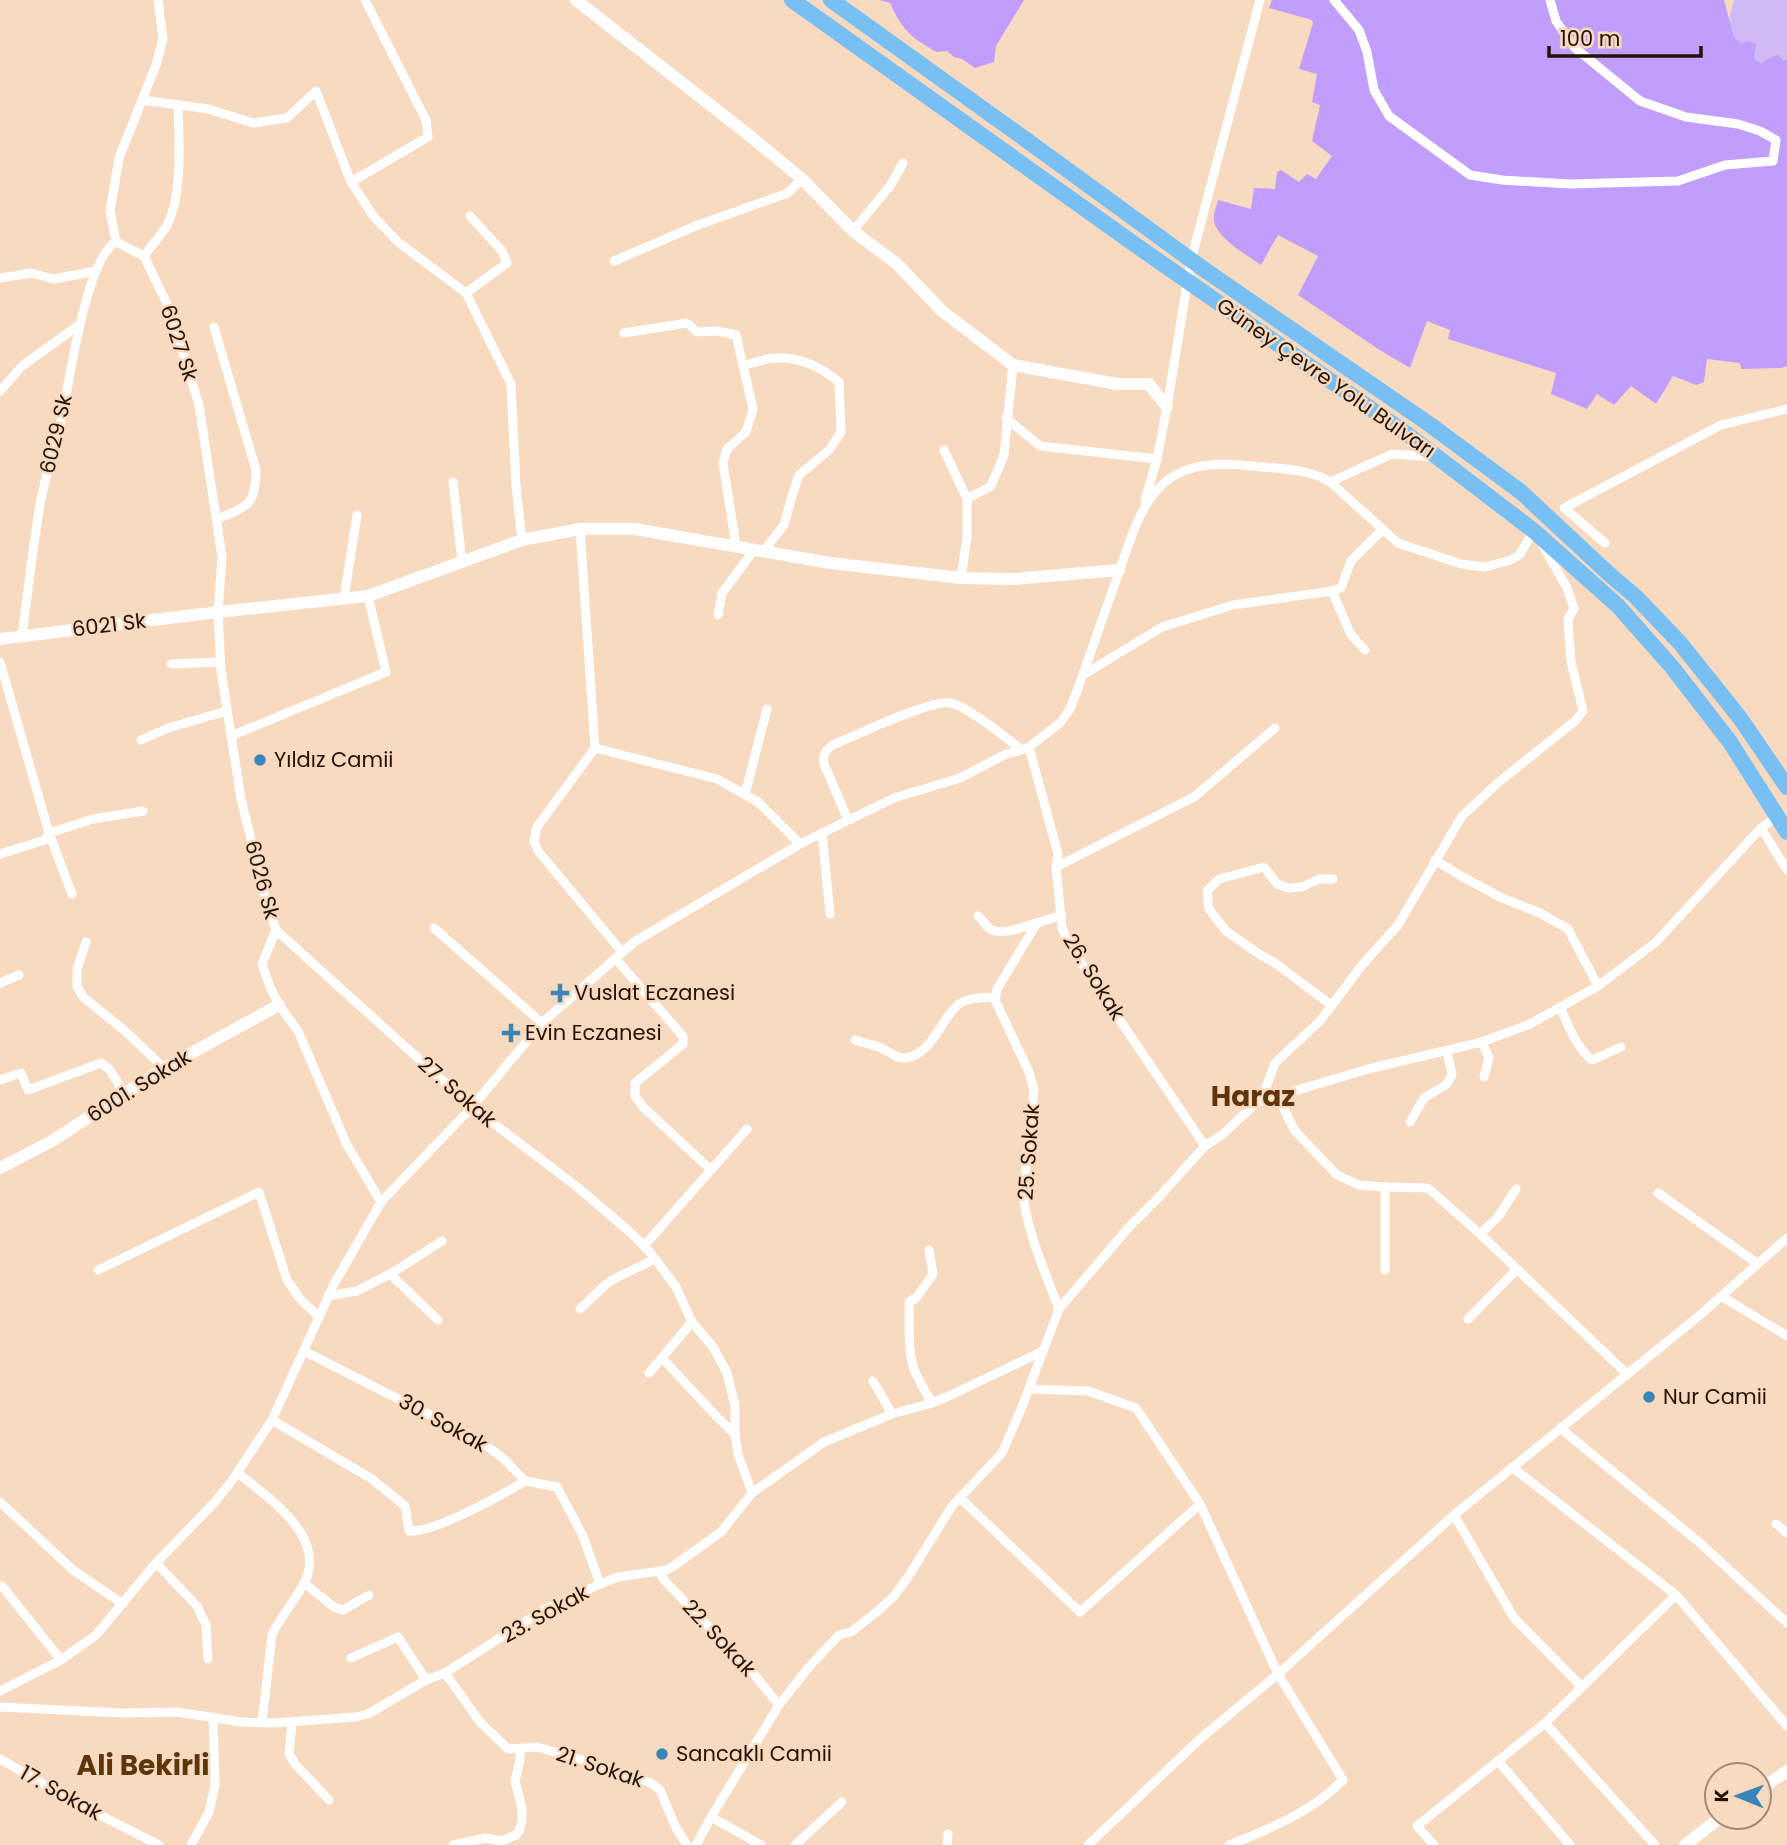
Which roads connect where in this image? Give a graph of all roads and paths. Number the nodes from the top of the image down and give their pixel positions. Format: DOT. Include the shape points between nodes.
graph roads {
  1 [pos="158,0"];
  2 [pos="365,0"];
  3 [pos="576,0"];
  4 [pos="792,0"];
  5 [pos="831,0"];
  6 [pos="1260,0"];
  7 [pos="1334,0"];
  8 [pos="1550,0"];
  9 [pos="143,100"];
  10 [pos="178,105"];
  11 [pos="903,163"];
  12 [pos="802,179"];
  13 [pos="351,183"];
  14 [pos="470,216"];
  15 [pos="853,231"];
  16 [pos="116,242"];
  17 [pos="144,256"];
  18 [pos="1191,260"];
  19 [pos="614,261"];
  20 [pos="96,271"];
  21 [pos="0,278"];
  22 [pos="1188,281"];
  23 [pos="466,293"];
  24 [pos="79,325"];
  25 [pos="214,327"];
  26 [pos="624,332"];
  27 [pos="744,365"];
  28 [pos="1013,365"];
  29 [pos="0,391"];
  30 [pos="1167,407"];
  31 [pos="1787,409"];
  32 [pos="1006,418"];
  33 [pos="944,450"];
  34 [pos="1438,457"];
  35 [pos="1157,459"];
  36 [pos="453,482"];
  37 [pos="1330,482"];
  38 [pos="967,499"];
  39 [pos="1143,508"];
  40 [pos="357,515"];
  41 [pos="217,519"];
  42 [pos="580,529"];
  43 [pos="1382,530"];
  44 [pos="1534,531"];
  45 [pos="522,540"];
  46 [pos="1605,543"];
  47 [pos="736,546"];
  48 [pos="758,551"];
  49 [pos="462,562"];
  50 [pos="1119,570"];
  51 [pos="961,578"];
  52 [pos="1332,591"];
  53 [pos="368,596"];
  54 [pos="344,598"];
  55 [pos="218,612"];
  56 [pos="718,615"];
  57 [pos="22,636"];
  58 [pos="0,639"];
  59 [pos="1365,650"];
  60 [pos="0,662"];
  61 [pos="220,663"];
  62 [pos="172,664"];
  63 [pos="1083,675"];
  64 [pos="767,709"];
  65 [pos="227,710"];
  66 [pos="1275,728"];
  67 [pos="231,736"];
  68 [pos="142,740"];
  69 [pos="595,748"];
  70 [pos="1025,749"];
  71 [pos="1787,787"];
  72 [pos="745,794"];
  73 [pos="143,811"];
  74 [pos="1778,816"];
  75 [pos="848,820"];
  76 [pos="1760,828"];
  77 [pos="1787,832"];
  78 [pos="822,833"];
  79 [pos="47,836"];
  80 [pos="800,844"];
  81 [pos="0,854"];
  82 [pos="1435,860"];
  83 [pos="1056,867"];
  84 [pos="1787,870"];
  85 [pos="1333,879"];
  86 [pos="72,894"];
  87 [pos="830,914"];
  88 [pos="1062,915"];
  89 [pos="978,916"];
  90 [pos="1037,923"];
  91 [pos="435,928"];
  92 [pos="276,930"];
  93 [pos="86,942"];
  94 [pos="619,955"];
  95 [pos="19,975"];
  96 [pos="0,983"];
  97 [pos="1598,986"];
  98 [pos="996,997"];
  99 [pos="279,1005"];
  100 [pos="1331,1005"];
  101 [pos="1560,1007"];
  102 [pos="542,1023"];
  103 [pos="855,1040"];
  104 [pos="1482,1042"];
  105 [pos="1621,1047"];
  106 [pos="1447,1051"];
  107 [pos="164,1068"];
  108 [pos="1484,1077"];
  109 [pos="0,1080"];
  110 [pos="124,1093"];
  111 [pos="1277,1095"];
  112 [pos="1261,1101"];
  113 [pos="472,1107"];
  114 [pos="1410,1122"];
  115 [pos="747,1129"];
  116 [pos="1205,1146"];
  117 [pos="0,1168"];
  118 [pos="711,1170"];
  119 [pos="1385,1187"];
  120 [pos="1516,1189"];
  121 [pos="1658,1193"];
  122 [pos="381,1202"];
  123 [pos="1480,1234"];
  124 [pos="1787,1238"];
  125 [pos="442,1241"];
  126 [pos="645,1246"];
  127 [pos="929,1250"];
  128 [pos="655,1259"];
  129 [pos="1758,1264"];
  130 [pos="1517,1269"];
  131 [pos="98,1270"];
  132 [pos="1385,1270"];
  133 [pos="390,1274"];
  134 [pos="328,1296"];
  135 [pos="1721,1296"];
  136 [pos="580,1309"];
  137 [pos="1059,1310"];
  138 [pos="319,1317"];
  139 [pos="1468,1319"];
  140 [pos="438,1320"];
  141 [pos="692,1322"];
  142 [pos="1787,1336"];
  143 [pos="304,1351"];
  144 [pos="1042,1351"];
  145 [pos="662,1358"];
  146 [pos="649,1373"];
  147 [pos="1627,1374"];
  148 [pos="873,1381"];
  149 [pos="1028,1389"];
  150 [pos="932,1403"];
  151 [pos="892,1414"];
  152 [pos="272,1420"];
  153 [pos="1560,1428"];
  154 [pos="735,1434"];
  155 [pos="1512,1467"];
  156 [pos="238,1473"];
  157 [pos="526,1481"];
  158 [pos="752,1493"];
  159 [pos="960,1498"];
  160 [pos="0,1502"];
  161 [pos="1200,1504"];
  162 [pos="1454,1515"];
  163 [pos="1776,1524"];
  164 [pos="1787,1533"];
  165 [pos="156,1563"];
  166 [pos="659,1571"];
  167 [pos="304,1583"];
  168 [pos="600,1584"];
  169 [pos="2,1586"];
  170 [pos="369,1595"];
  171 [pos="1676,1595"];
  172 [pos="122,1604"];
  173 [pos="1787,1623"];
  174 [pos="351,1658"];
  175 [pos="208,1659"];
  176 [pos="61,1660"];
  177 [pos="445,1673"];
  178 [pos="1278,1674"];
  179 [pos="426,1680"];
  180 [pos="1582,1687"];
  181 [pos="0,1691"];
  182 [pos="779,1705"];
  183 [pos="0,1707"];
  184 [pos="213,1717"];
  185 [pos="262,1722"];
  186 [pos="292,1722"];
  187 [pos="1545,1723"];
  188 [pos="1787,1726"];
  189 [pos="520,1749"];
  190 [pos="0,1759"];
  191 [pos="1498,1761"];
  192 [pos="328,1800"];
  193 [pos="842,1802"];
  194 [pos="711,1817"];
  195 [pos="1703,1831"];
  196 [pos="948,1834"];
  197 [pos="516,1835"];
  198 [pos="1252,1841"];
  199 [pos="159,1845"];
  200 [pos="191,1845"];
  201 [pos="453,1845"];
  202 [pos="522,1845"];
  203 [pos="687,1845"];
  204 [pos="696,1845"];
  205 [pos="761,1845"];
  206 [pos="795,1845"];
  207 [pos="947,1845"];
  208 [pos="1088,1845"];
  209 [pos="1229,1845"];
  210 [pos="1434,1845"];
  211 [pos="1570,1845"];
  212 [pos="1655,1845"];
  213 [pos="1685,1845"];
  1 -- 9 [label="street" via="163,39"];
  2 -- 13 [label="street" via="426,120 428,137"];
  3 -- 12 [label="street"];
  4 -- 22 [label="highway, Güney Çevre Yolu Bulvarı"];
  5 -- 18 [label="highway, Güney Çevre Yolu Bulvarı"];
  6 -- 18 [label="street"];
  7 -- 8 [label="street" via="1359,30 1374,90 1390,116 1471,175 1569,184 1678,181 1725,165 1773,160 1776,140 1760,131 1686,117 1640,101 1574,47 1556,21"];
  9 -- 10 [label="street"];
  9 -- 16 [label="street" via="119,158 110,211"];
  10 -- 13 [label="street" via="253,123 287,118 316,91"];
  10 -- 17 [label="street" via="175,198 167,224"];
  11 -- 15 [label="street"];
  12 -- 15 [label="street"];
  12 -- 19 [label="street" via="788,193"];
  13 -- 23 [label="street" via="398,242"];
  14 -- 23 [label="street" via="507,263"];
  15 -- 28 [label="street" via="898,264 942,311"];
  16 -- 17 [label="street"];
  16 -- 20 [label="street, 6029 Sk"];
  17 -- 41 [label="street, 6027 Sk" via="169,309 199,405"];
  18 -- 22 [label="street"];
  18 -- 71 [label="highway, Güney Çevre Yolu Bulvarı" via="1521,492 1680,643"];
  20 -- 21 [label="street" via="54,279 30,273"];
  20 -- 24 [label="street, 6029 Sk"];
  22 -- 30 [label="street"];
  22 -- 34 [label="highway, Güney Çevre Yolu Bulvarı"];
  23 -- 45 [label="street" via="511,384"];
  24 -- 29 [label="street" via="22,366"];
  24 -- 57 [label="street, 6029 Sk" via="41,499"];
  25 -- 41 [label="street" via="256,470 256,491 244,508"];
  26 -- 27 [label="street" via="687,323 697,332 736,335"];
  27 -- 47 [label="street" via="753,409 746,432 727,449 723,463"];
  27 -- 48 [label="street" via="776,358 804,360 839,382 841,432 829,450 799,475 785,525"];
  28 -- 30 [label="street" via="1116,384 1149,384"];
  28 -- 32 [label="street"];
  30 -- 35 [label="street"];
  31 -- 46 [label="street" via="1721,425 1564,508"];
  32 -- 35 [label="street" via="1040,446"];
  32 -- 38 [label="street" via="1004,455 991,486"];
  33 -- 38 [label="street"];
  34 -- 37 [label="street" via="1392,454"];
  34 -- 44 [label="highway, Güney Çevre Yolu Bulvarı"];
  35 -- 39 [label="street"];
  36 -- 49 [label="street"];
  37 -- 39 [label="street" via="1307,472 1229,463 1201,465 1162,484"];
  37 -- 43 [label="street"];
  38 -- 51 [label="street"];
  39 -- 50 [label="street"];
  40 -- 54 [label="street"];
  41 -- 55 [label="street, 6027 Sk" via="222,557"];
  42 -- 45 [label="street, 6021 Sk"];
  42 -- 47 [label="street, 6021 Sk" via="635,529"];
  42 -- 69 [label="street"];
  43 -- 44 [label="street" via="1405,546 1475,567 1511,561"];
  43 -- 52 [label="street" via="1351,561 1340,588"];
  44 -- 74 [label="highway, Güney Çevre Yolu Bulvarı" via="1618,606 1672,667"];
  44 -- 82 [label="street" via="1558,569 1574,608 1568,619 1571,662 1583,711 1462,816"];
  45 -- 49 [label="street, 6021 Sk"];
  47 -- 48 [label="street, 6021 Sk"];
  48 -- 51 [label="street, 6021 Sk"];
  48 -- 56 [label="street" via="722,593"];
  49 -- 53 [label="street, 6021 Sk"];
  50 -- 51 [label="street, 6021 Sk" via="1013,579"];
  50 -- 63 [label="street"];
  52 -- 59 [label="street" via="1351,635"];
  52 -- 63 [label="street" via="1233,605 1162,627"];
  53 -- 54 [label="street, 6021 Sk"];
  53 -- 67 [label="street" via="386,672"];
  54 -- 55 [label="street, 6021 Sk"];
  55 -- 57 [label="street, 6021 Sk"];
  55 -- 61 [label="street, 6026 Sk"];
  57 -- 58 [label="street, 6021 Sk"];
  60 -- 79 [label="street"];
  61 -- 62 [label="street"];
  61 -- 65 [label="street, 6026 Sk"];
  63 -- 70 [label="street" via="1065,717"];
  64 -- 72 [label="street"];
  65 -- 67 [label="street, 6026 Sk"];
  65 -- 68 [label="street"];
  66 -- 83 [label="street" via="1194,797"];
  67 -- 92 [label="street, 6026 Sk" via="241,799"];
  69 -- 72 [label="street" via="717,779"];
  69 -- 94 [label="street" via="537,827 534,842"];
  70 -- 75 [label="street"];
  70 -- 75 [label="street" via="950,702 929,706 827,749 824,764"];
  70 -- 83 [label="street, 26. Sokak" via="1053,833"];
  72 -- 80 [label="street"];
  73 -- 79 [label="street" via="93,819"];
  74 -- 76 [label="street"];
  74 -- 77 [label="highway, Güney Çevre Yolu Bulvarı"];
  75 -- 78 [label="street"];
  76 -- 84 [label="street"];
  76 -- 97 [label="street" via="1656,942"];
  78 -- 80 [label="street"];
  78 -- 87 [label="street"];
  79 -- 81 [label="street"];
  79 -- 86 [label="street"];
  80 -- 94 [label="street"];
  82 -- 97 [label="street" via="1568,929"];
  82 -- 100 [label="street" via="1398,925"];
  83 -- 88 [label="street, 26. Sokak"];
  85 -- 100 [label="street" via="1288,888 1277,884 1264,867 1219,879 1207,891 1209,909 1226,931"];
  88 -- 90 [label="street"];
  88 -- 116 [label="street, 26. Sokak" via="1062,928 1073,951"];
  89 -- 90 [label="street" via="995,930"];
  90 -- 98 [label="street" via="996,989"];
  91 -- 102 [label="street"];
  92 -- 99 [label="street, 6026 Sk" via="262,964"];
  92 -- 113 [label="street, 27. Sokak"];
  93 -- 107 [label="street" via="76,969 83,997"];
  94 -- 102 [label="street"];
  94 -- 118 [label="street" via="683,1037 683,1044 635,1083 634,1092 643,1107"];
  95 -- 96 [label="street"];
  97 -- 101 [label="street"];
  98 -- 103 [label="street" via="960,1003 926,1047 905,1058"];
  98 -- 137 [label="street, 25. Sokak" via="1034,1090 1023,1195"];
  99 -- 107 [label="street, 6001. Sokak"];
  99 -- 122 [label="street, 6026 Sk" via="298,1031 347,1145"];
  100 -- 112 [label="street" via="1275,1063"];
  101 -- 104 [label="street"];
  101 -- 105 [label="street" via="1584,1054 1592,1060"];
  102 -- 113 [label="street"];
  104 -- 106 [label="street"];
  104 -- 108 [label="street" via="1489,1058"];
  106 -- 111 [label="street"];
  106 -- 114 [label="street" via="1452,1075 1447,1085 1423,1098"];
  107 -- 110 [label="street, 6001. Sokak"];
  109 -- 110 [label="street" via="21,1073 29,1090 102,1063"];
  110 -- 117 [label="street, 6001. Sokak" via="52,1141"];
  111 -- 112 [label="street"];
  111 -- 119 [label="street" via="1295,1131 1337,1175 1359,1185"];
  112 -- 116 [label="street"];
  113 -- 122 [label="street"];
  113 -- 126 [label="street, 27. Sokak" via="576,1186"];
  115 -- 118 [label="street"];
  116 -- 137 [label="street"];
  118 -- 126 [label="street"];
  119 -- 123 [label="street" via="1428,1188"];
  119 -- 132 [label="street"];
  120 -- 123 [label="street"];
  121 -- 129 [label="street"];
  122 -- 134 [label="street"];
  123 -- 130 [label="street"];
  124 -- 129 [label="street"];
  125 -- 133 [label="street"];
  126 -- 128 [label="street, 27. Sokak"];
  127 -- 150 [label="street" via="933,1274 909,1302 909,1326 914,1369"];
  128 -- 136 [label="street" via="612,1280"];
  128 -- 141 [label="street, 27. Sokak" via="676,1287"];
  129 -- 135 [label="street"];
  130 -- 139 [label="street"];
  130 -- 147 [label="street"];
  131 -- 138 [label="street" via="259,1192 288,1280"];
  133 -- 134 [label="street" via="357,1291"];
  133 -- 140 [label="street"];
  134 -- 138 [label="street"];
  135 -- 142 [label="street"];
  135 -- 147 [label="street"];
  137 -- 144 [label="street"];
  138 -- 143 [label="street"];
  141 -- 145 [label="street"];
  141 -- 154 [label="street, 27. Sokak" via="727,1373 735,1406"];
  143 -- 152 [label="street"];
  143 -- 157 [label="street, 30. Sokak" via="479,1440"];
  144 -- 149 [label="street"];
  144 -- 150 [label="street, 23. Sokak"];
  145 -- 146 [label="street"];
  145 -- 154 [label="street"];
  147 -- 153 [label="street"];
  148 -- 151 [label="street"];
  149 -- 159 [label="street" via="1002,1453"];
  149 -- 161 [label="street" via="1088,1391 1136,1408"];
  150 -- 151 [label="street, 23. Sokak"];
  151 -- 158 [label="street, 23. Sokak" via="824,1442"];
  152 -- 156 [label="street"];
  152 -- 157 [label="street" via="372,1479 405,1506 409,1531 441,1523"];
  153 -- 155 [label="street"];
  153 -- 173 [label="street" via="1700,1543"];
  154 -- 158 [label="street, 27. Sokak"];
  155 -- 162 [label="street"];
  155 -- 171 [label="street"];
  156 -- 165 [label="street"];
  156 -- 167 [label="street" via="300,1530 309,1556"];
  157 -- 168 [label="street, 30. Sokak" via="557,1487 583,1536"];
  158 -- 166 [label="street, 23. Sokak" via="721,1532"];
  159 -- 161 [label="street" via="1080,1612"];
  159 -- 182 [label="street" via="901,1588 850,1632 839,1635"];
  160 -- 172 [label="street" via="74,1570"];
  161 -- 178 [label="street"];
  162 -- 178 [label="street"];
  162 -- 180 [label="street" via="1514,1618"];
  163 -- 164 [label="street"];
  165 -- 172 [label="street"];
  165 -- 175 [label="street" via="197,1606 206,1625"];
  166 -- 168 [label="street, 23. Sokak"];
  166 -- 182 [label="street, 22. Sokak"];
  167 -- 170 [label="street" via="342,1610"];
  167 -- 185 [label="street" via="272,1635"];
  168 -- 177 [label="street, 23. Sokak" via="545,1609"];
  169 -- 176 [label="street"];
  171 -- 180 [label="street"];
  171 -- 188 [label="street"];
  172 -- 176 [label="street" via="96,1635"];
  174 -- 179 [label="street" via="398,1637"];
  176 -- 181 [label="street"];
  177 -- 179 [label="street, 23. Sokak"];
  177 -- 189 [label="street, 21. Sokak" via="480,1722 508,1749"];
  178 -- 198 [label="street" via="1343,1780 1331,1793"];
  178 -- 208 [label="street" via="1201,1738"];
  179 -- 186 [label="street, 23. Sokak" via="368,1714"];
  180 -- 187 [label="street"];
  182 -- 194 [label="street"];
  183 -- 184 [label="street, 23. Sokak"];
  184 -- 185 [label="street, 23. Sokak"];
  184 -- 200 [label="street" via="213,1795"];
  185 -- 186 [label="street, 23. Sokak"];
  186 -- 192 [label="street" via="289,1754"];
  187 -- 191 [label="street"];
  187 -- 212 [label="street"];
  189 -- 197 [label="street" via="515,1781 522,1821"];
  189 -- 203 [label="street, 21. Sokak" via="537,1747 651,1783 660,1790"];
  190 -- 199 [label="street, 17. Sokak"];
  191 -- 210 [label="street" via="1417,1826"];
  191 -- 211 [label="street"];
  193 -- 206 [label="street"];
  194 -- 204 [label="street"];
  194 -- 205 [label="street"];
  195 -- 213 [label="street"];
  196 -- 207 [label="street"];
  197 -- 201 [label="street" via="502,1841 485,1838"];
  197 -- 202 [label="street"];
  198 -- 209 [label="street"];
}
